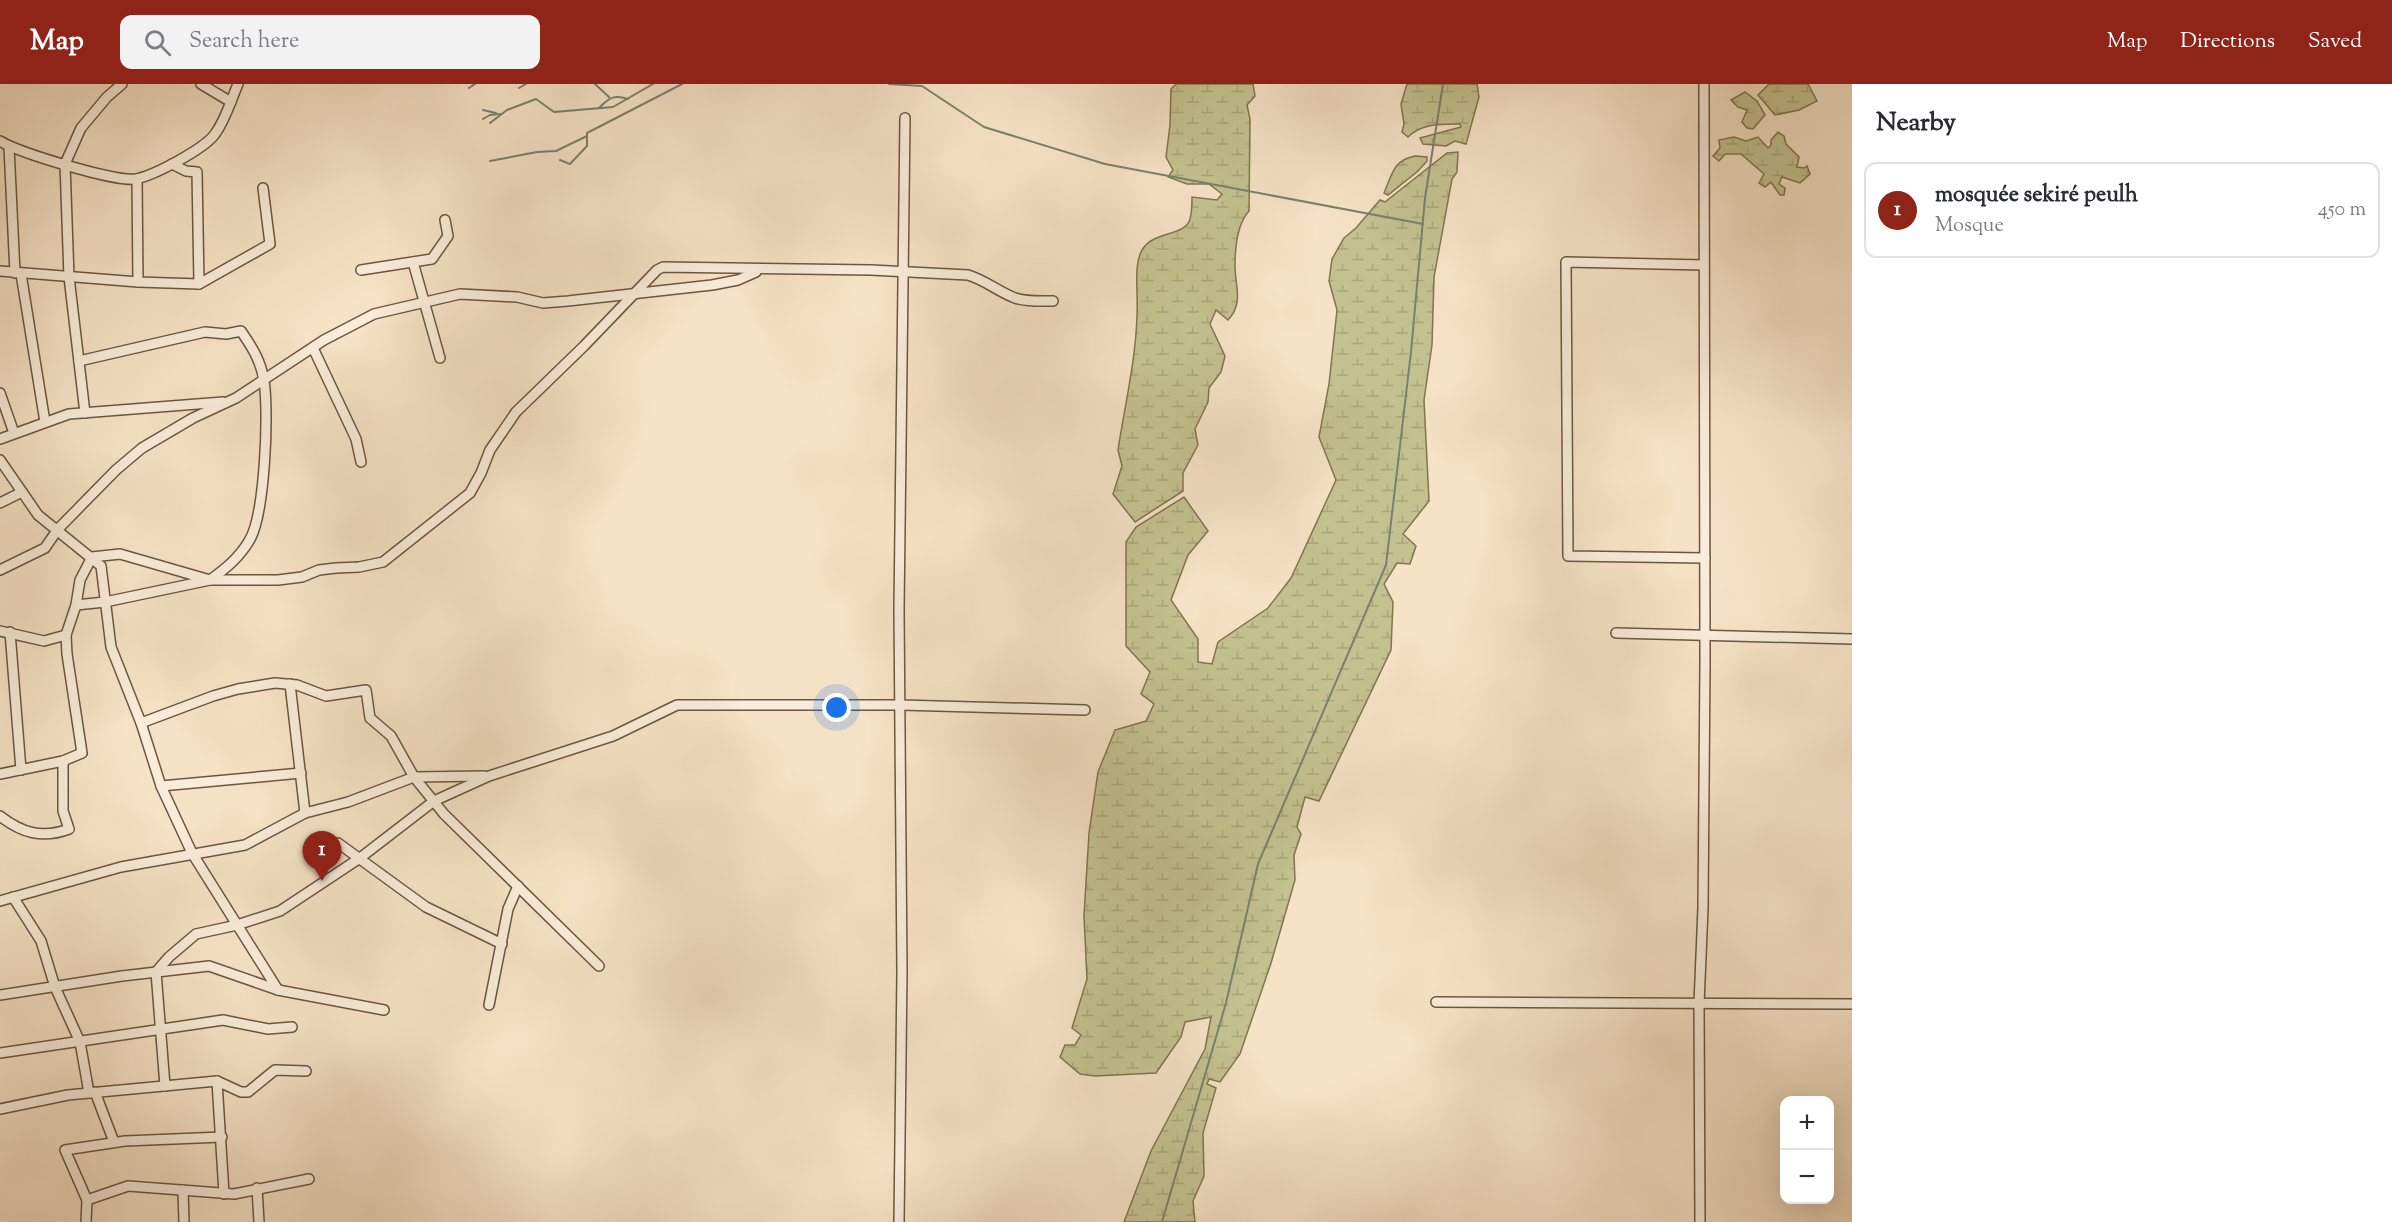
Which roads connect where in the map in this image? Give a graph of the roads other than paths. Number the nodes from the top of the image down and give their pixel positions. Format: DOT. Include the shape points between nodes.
graph roads {
  1 [pos="122,84"];
  2 [pos="201,84"];
  3 [pos="238,84"];
  4 [pos="1704,84"];
  5 [pos="231,102"];
  6 [pos="905,118"];
  7 [pos="0,141"];
  8 [pos="9,147"];
  9 [pos="65,164"];
  10 [pos="172,164"];
  11 [pos="136,178"];
  12 [pos="263,188"];
  13 [pos="446,220"];
  14 [pos="413,262"];
  15 [pos="1704,265"];
  16 [pos="361,270"];
  17 [pos="760,270"];
  18 [pos="0,271"];
  19 [pos="18,273"];
  20 [pos="903,273"];
  21 [pos="69,277"];
  22 [pos="138,282"];
  23 [pos="199,284"];
  24 [pos="635,294"];
  25 [pos="1053,301"];
  26 [pos="424,304"];
  27 [pos="313,348"];
  28 [pos="440,357"];
  29 [pos="79,361"];
  30 [pos="264,381"];
  31 [pos="0,393"];
  32 [pos="231,401"];
  33 [pos="85,413"];
  34 [pos="45,422"];
  35 [pos="14,434"];
  36 [pos="0,439"];
  37 [pos="0,460"];
  38 [pos="361,462"];
  39 [pos="22,492"];
  40 [pos="0,502"];
  41 [pos="58,529"];
  42 [pos="92,557"];
  43 [pos="1705,558"];
  44 [pos="0,570"];
  45 [pos="210,580"];
  46 [pos="105,602"];
  47 [pos="76,605"];
  48 [pos="5,631"];
  49 [pos="1616,633"];
  50 [pos="66,635"];
  51 [pos="1705,637"];
  52 [pos="1852,639"];
  53 [pos="290,684"];
  54 [pos="901,705"];
  55 [pos="1085,710"];
  56 [pos="141,723"];
  57 [pos="63,761"];
  58 [pos="21,770"];
  59 [pos="301,773"];
  60 [pos="0,774"];
  61 [pos="489,776"];
  62 [pos="414,777"];
  63 [pos="161,786"];
  64 [pos="434,801"];
  65 [pos="305,813"];
  66 [pos="0,816"];
  67 [pos="338,843"];
  68 [pos="192,853"];
  69 [pos="360,858"];
  70 [pos="518,886"];
  71 [pos="13,897"];
  72 [pos="0,901"];
  73 [pos="237,925"];
  74 [pos="502,944"];
  75 [pos="599,966"];
  76 [pos="156,972"];
  77 [pos="55,987"];
  78 [pos="278,990"];
  79 [pos="0,995"];
  80 [pos="1436,1002"];
  81 [pos="1699,1004"];
  82 [pos="1852,1004"];
  83 [pos="489,1005"];
  84 [pos="384,1010"];
  85 [pos="292,1027"];
  86 [pos="160,1029"];
  87 [pos="80,1042"];
  88 [pos="0,1053"];
  89 [pos="306,1071"];
  90 [pos="217,1081"];
  91 [pos="165,1086"];
  92 [pos="92,1092"];
  93 [pos="0,1109"];
  94 [pos="222,1137"];
  95 [pos="114,1142"];
  96 [pos="309,1179"];
  97 [pos="257,1188"];
  98 [pos="183,1190"];
  99 [pos="224,1194"];
  100 [pos="87,1200"];
  101 [pos="86,1222"];
  102 [pos="184,1222"];
  103 [pos="259,1222"];
  104 [pos="899,1222"];
  105 [pos="1700,1222"];
  1 -- 9 [label="street" via="81,128"];
  2 -- 5 [label="street"];
  3 -- 5 [label="street"];
  4 -- 15 [label="street"];
  5 -- 10 [label="street" via="214,135"];
  6 -- 20 [label="street"];
  7 -- 8 [label="street"];
  8 -- 9 [label="street"];
  8 -- 19 [label="street"];
  9 -- 11 [label="street" via="118,178"];
  9 -- 21 [label="street"];
  10 -- 11 [label="street"];
  10 -- 23 [label="street" via="197,172"];
  11 -- 22 [label="street"];
  12 -- 23 [label="street" via="270,244"];
  13 -- 14 [label="street" via="448,236 432,259"];
  14 -- 16 [label="street"];
  14 -- 26 [label="street"];
  15 -- 43 [label="street"];
  15 -- 43 [label="street" via="1566,262 1568,556"];
  17 -- 20 [label="street"];
  17 -- 24 [label="street" via="712,285"];
  17 -- 24 [label="street" via="663,267"];
  18 -- 19 [label="street"];
  19 -- 21 [label="street"];
  19 -- 34 [label="street"];
  20 -- 25 [label="street" via="968,275 1016,298"];
  20 -- 54 [label="street"];
  21 -- 22 [label="street"];
  21 -- 29 [label="street"];
  22 -- 23 [label="street"];
  24 -- 26 [label="street" via="543,303 518,297 460,294"];
  24 -- 45 [label="street" via="516,412 490,450 470,492 397,553 375,565 320,570 302,577"];
  26 -- 27 [label="street" via="374,314"];
  26 -- 28 [label="street"];
  27 -- 30 [label="street"];
  27 -- 38 [label="street" via="356,439"];
  29 -- 30 [label="street" via="206,332 241,331 257,355"];
  29 -- 33 [label="street"];
  30 -- 32 [label="street"];
  30 -- 45 [label="street" via="265,457 255,529 236,559"];
  31 -- 35 [label="street"];
  32 -- 33 [label="street"];
  32 -- 41 [label="street" via="142,448"];
  33 -- 34 [label="street"];
  34 -- 35 [label="street"];
  35 -- 36 [label="street"];
  37 -- 39 [label="street"];
  39 -- 40 [label="street"];
  39 -- 41 [label="street" via="38,515"];
  41 -- 42 [label="street"];
  41 -- 44 [label="street" via="45,548"];
  42 -- 45 [label="street" via="120,554"];
  42 -- 46 [label="street" via="101,566"];
  42 -- 47 [label="street" via="80,580"];
  43 -- 51 [label="street"];
  45 -- 46 [label="street"];
  46 -- 47 [label="street"];
  46 -- 56 [label="street" via="111,647"];
  47 -- 50 [label="street"];
  48 -- 50 [label="street" via="44,641"];
  48 -- 58 [label="street"];
  49 -- 51 [label="street"];
  50 -- 57 [label="street" via="82,753"];
  51 -- 52 [label="street"];
  51 -- 81 [label="street"];
  53 -- 56 [label="street" via="238,689"];
  53 -- 59 [label="street"];
  53 -- 62 [label="street" via="326,696 366,690 370,718 391,736"];
  54 -- 55 [label="street"];
  54 -- 61 [label="street" via="678,705 613,736"];
  54 -- 104 [label="street"];
  56 -- 63 [label="street"];
  57 -- 58 [label="street"];
  57 -- 66 [label="street" via="63,811 69,829 29,833"];
  58 -- 60 [label="street"];
  59 -- 63 [label="street"];
  59 -- 65 [label="street"];
  61 -- 62 [label="street"];
  61 -- 64 [label="street"];
  62 -- 64 [label="street"];
  62 -- 65 [label="street" via="348,802"];
  63 -- 68 [label="street"];
  64 -- 69 [label="street"];
  64 -- 70 [label="street"];
  65 -- 68 [label="street" via="245,845"];
  67 -- 69 [label="street"];
  68 -- 71 [label="street" via="121,867"];
  68 -- 73 [label="street"];
  69 -- 73 [label="street" via="280,911"];
  69 -- 74 [label="street" via="426,907"];
  70 -- 74 [label="street" via="508,909"];
  70 -- 75 [label="street"];
  71 -- 72 [label="street"];
  71 -- 77 [label="street" via="41,940"];
  73 -- 76 [label="street" via="196,934"];
  73 -- 78 [label="street"];
  74 -- 83 [label="street"];
  76 -- 77 [label="street"];
  76 -- 78 [label="street" via="208,966"];
  76 -- 86 [label="street"];
  77 -- 79 [label="street"];
  77 -- 87 [label="street"];
  78 -- 84 [label="street"];
  80 -- 81 [label="street"];
  81 -- 82 [label="street"];
  81 -- 105 [label="street"];
  85 -- 86 [label="street" via="268,1029 223,1020"];
  86 -- 87 [label="street"];
  86 -- 91 [label="street"];
  87 -- 88 [label="street"];
  87 -- 92 [label="street"];
  89 -- 90 [label="street" via="275,1070 248,1092"];
  90 -- 91 [label="street"];
  90 -- 94 [label="street"];
  91 -- 92 [label="street"];
  92 -- 93 [label="street"];
  92 -- 95 [label="street"];
  94 -- 95 [label="street"];
  94 -- 99 [label="street"];
  95 -- 100 [label="street" via="65,1150"];
  96 -- 97 [label="street"];
  97 -- 99 [label="street"];
  97 -- 103 [label="street"];
  98 -- 99 [label="street"];
  98 -- 100 [label="street" via="129,1186"];
  98 -- 102 [label="street"];
  100 -- 101 [label="street"];
}
